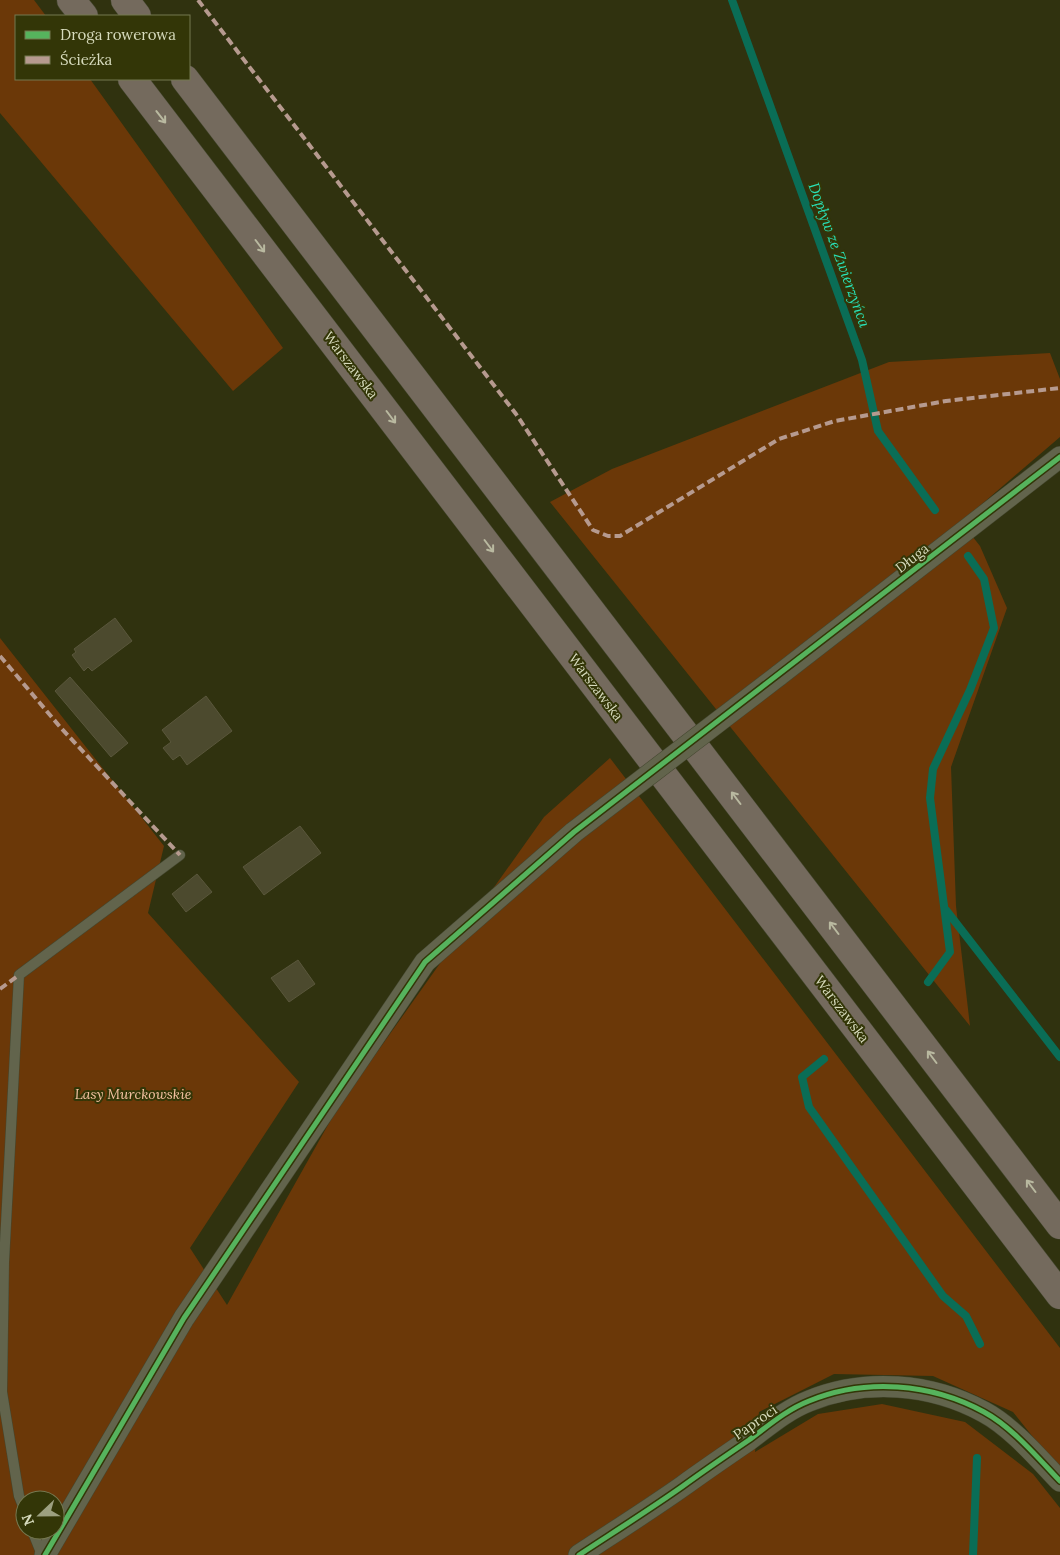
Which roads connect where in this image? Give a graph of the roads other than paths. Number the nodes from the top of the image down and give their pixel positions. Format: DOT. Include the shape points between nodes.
graph roads {
  1 [pos="71,0"];
  2 [pos="125,0"];
  3 [pos="83,15"];
  4 [pos="136,15"];
  5 [pos="133,80"];
  6 [pos="186,80"];
  7 [pos="1060,457"];
  8 [pos="180,855"];
  9 [pos="1060,1225"];
  10 [pos="1060,1295"];
  11 [pos="1060,1480"];
  12 [pos="18,1490"];
  13 [pos="37,1540"];
  14 [pos="44,1555"];
  15 [pos="579,1555"];
  1 -- 3 [label="highway"];
  2 -- 4 [label="highway"];
  5 -- 10 [label="highway, Warszawska, one-way"];
  9 -- 6 [label="highway, one-way"];
  7 -- 14 [label="street, Długa, bridge" via="574,832 425,962 184,1318"];
  8 -- 12 [label="lane" via="19,975 4,1262 2,1392"];
  11 -- 15 [label="street, Paproci" via="1024,1444 986,1413 946,1395 913,1387 843,1392 809,1401 778,1417 637,1518"];
  13 -- 14 [label="lane"];
}
